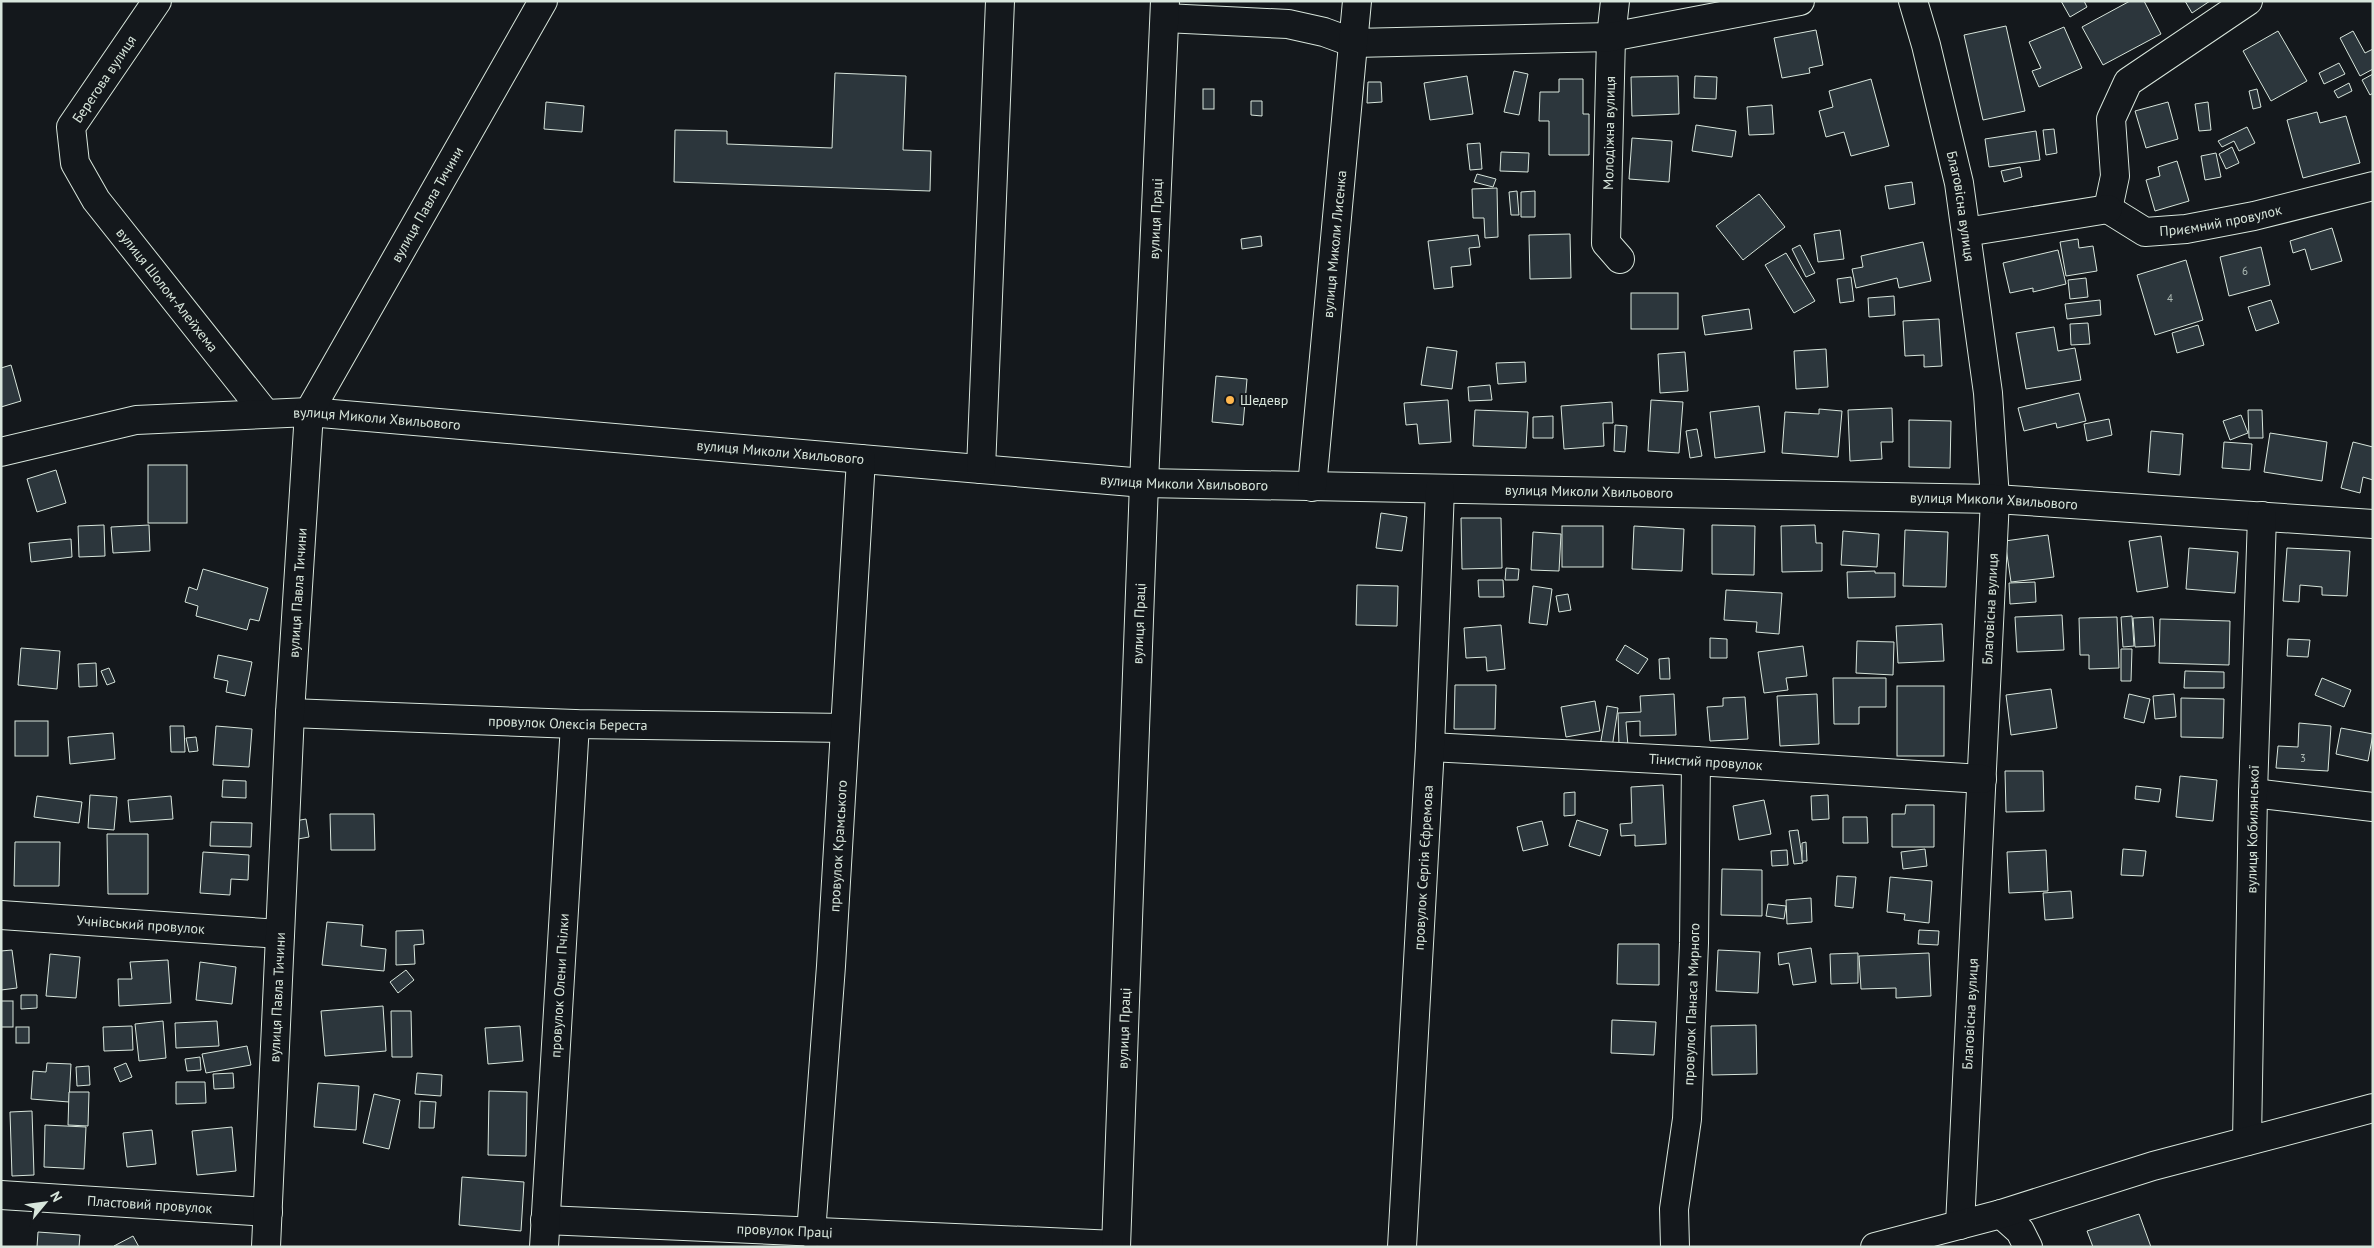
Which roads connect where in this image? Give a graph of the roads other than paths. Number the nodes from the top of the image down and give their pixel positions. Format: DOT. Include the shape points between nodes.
graph roads {
  1 [pos="156,1"];
  2 [pos="543,1"];
  3 [pos="1000,1"];
  4 [pos="1357,1"];
  5 [pos="1615,1"];
  6 [pos="1800,1"];
  7 [pos="1913,1"];
  8 [pos="2248,1"];
  9 [pos="1161,6"];
  10 [pos="1611,37"];
  11 [pos="1354,43"];
  12 [pos="75,163"];
  13 [pos="2373,186"];
  14 [pos="2108,209"];
  15 [pos="1966,232"];
  16 [pos="1620,260"];
  17 [pos="309,412"];
  18 [pos="265,413"];
  19 [pos="1,452"];
  20 [pos="861,459"];
  21 [pos="981,469"];
  22 [pos="1144,483"];
  23 [pos="1312,487"];
  24 [pos="1440,489"];
  25 [pos="1995,500"];
  26 [pos="2262,516"];
  27 [pos="2373,524"];
  28 [pos="290,713"];
  29 [pos="576,724"];
  30 [pos="845,728"];
  31 [pos="1430,747"];
  32 [pos="1696,761"];
  33 [pos="1982,779"];
  34 [pos="2253,793"];
  35 [pos="2373,807"];
  36 [pos="1,915"];
  37 [pos="280,934"];
  38 [pos="2373,1108"];
  39 [pos="2247,1141"];
  40 [pos="1,1195"];
  41 [pos="268,1212"];
  42 [pos="2001,1214"];
  43 [pos="1960,1225"];
  44 [pos="811,1233"];
  45 [pos="544,1234"];
  46 [pos="1116,1246"];
  47 [pos="266,1247"];
  48 [pos="1402,1247"];
  49 [pos="1675,1247"];
  50 [pos="1875,1247"];
  51 [pos="2028,1247"];
  1 -- 12 [label="street, Берегова вулиця" via="72,127"];
  2 -- 17 [label="street, вулиця Павла Тичини"];
  3 -- 21 [label="street"];
  4 -- 11 [label="street, вулиця Миколи Лисенка"];
  5 -- 10 [label="street, Молодіжна вулиця"];
  6 -- 10 [label="street"];
  7 -- 15 [label="street, Благовісна вулиця" via="1957,173"];
  8 -- 14 [label="street" via="2128,82 2111,119 2115,176"];
  9 -- 11 [label="street" via="1288,24"];
  9 -- 22 [label="street, вулиця Праці"];
  10 -- 11 [label="street"];
  10 -- 16 [label="street, Молодіжна вулиця" via="1606,243"];
  11 -- 23 [label="street, вулиця Миколи Лисенка"];
  12 -- 18 [label="street, вулиця Шолом-Алейхема" via="96,200"];
  13 -- 14 [label="street, Приємний провулок" via="2186,230 2145,232"];
  14 -- 15 [label="street"];
  15 -- 25 [label="street, Благовісна вулиця" via="1988,393"];
  17 -- 18 [label="street, вулиця Миколи Хвильового"];
  17 -- 20 [label="street, вулиця Миколи Хвильового"];
  17 -- 28 [label="street, вулиця Павла Тичини"];
  18 -- 19 [label="street, вулиця Миколи Хвильового" via="136,420"];
  20 -- 21 [label="street, вулиця Миколи Хвильового"];
  20 -- 30 [label="street, провулок Крамського"];
  21 -- 22 [label="street, вулиця Миколи Хвильового"];
  22 -- 23 [label="street, вулиця Миколи Хвильового"];
  22 -- 46 [label="street, вулиця Праці"];
  23 -- 24 [label="street, вулиця Миколи Хвильового"];
  24 -- 25 [label="street, вулиця Миколи Хвильового"];
  24 -- 31 [label="street, провулок Сергія Єфремова"];
  25 -- 26 [label="street, вулиця Миколи Хвильового"];
  25 -- 33 [label="street, Благовісна вулиця"];
  26 -- 27 [label="street, вулиця Миколи Хвильового"];
  26 -- 34 [label="street, вулиця Кобилянської"];
  28 -- 29 [label="street, провулок Олексія Береста"];
  28 -- 37 [label="street, вулиця Павла Тичини"];
  29 -- 30 [label="street, провулок Олексія Береста"];
  29 -- 45 [label="street, провулок Олени Пчілки"];
  30 -- 44 [label="street, провулок Крамського"];
  31 -- 32 [label="street, Тінистий провулок"];
  31 -- 48 [label="street, провулок Сергія Єфремова"];
  32 -- 33 [label="street, Тінистий провулок"];
  32 -- 49 [label="street, провулок Панаса Мирного" via="1694,943 1687,1118 1674,1209"];
  33 -- 43 [label="street, Благовісна вулиця"];
  34 -- 35 [label="street"];
  34 -- 39 [label="street, вулиця Кобилянської"];
  36 -- 37 [label="street, Учнівський провулок"];
  37 -- 41 [label="street, вулиця Павла Тичини"];
  38 -- 39 [label="street"];
  39 -- 42 [label="street" via="2153,1166"];
  40 -- 41 [label="street, Пластовий провулок"];
  41 -- 47 [label="street, вулиця Павла Тичини"];
  42 -- 43 [label="street"];
  42 -- 51 [label="street" via="2020,1231"];
  43 -- 50 [label="street"];
  44 -- 45 [label="street, провулок Праці"];
  44 -- 46 [label="street, провулок Праці"];
}
